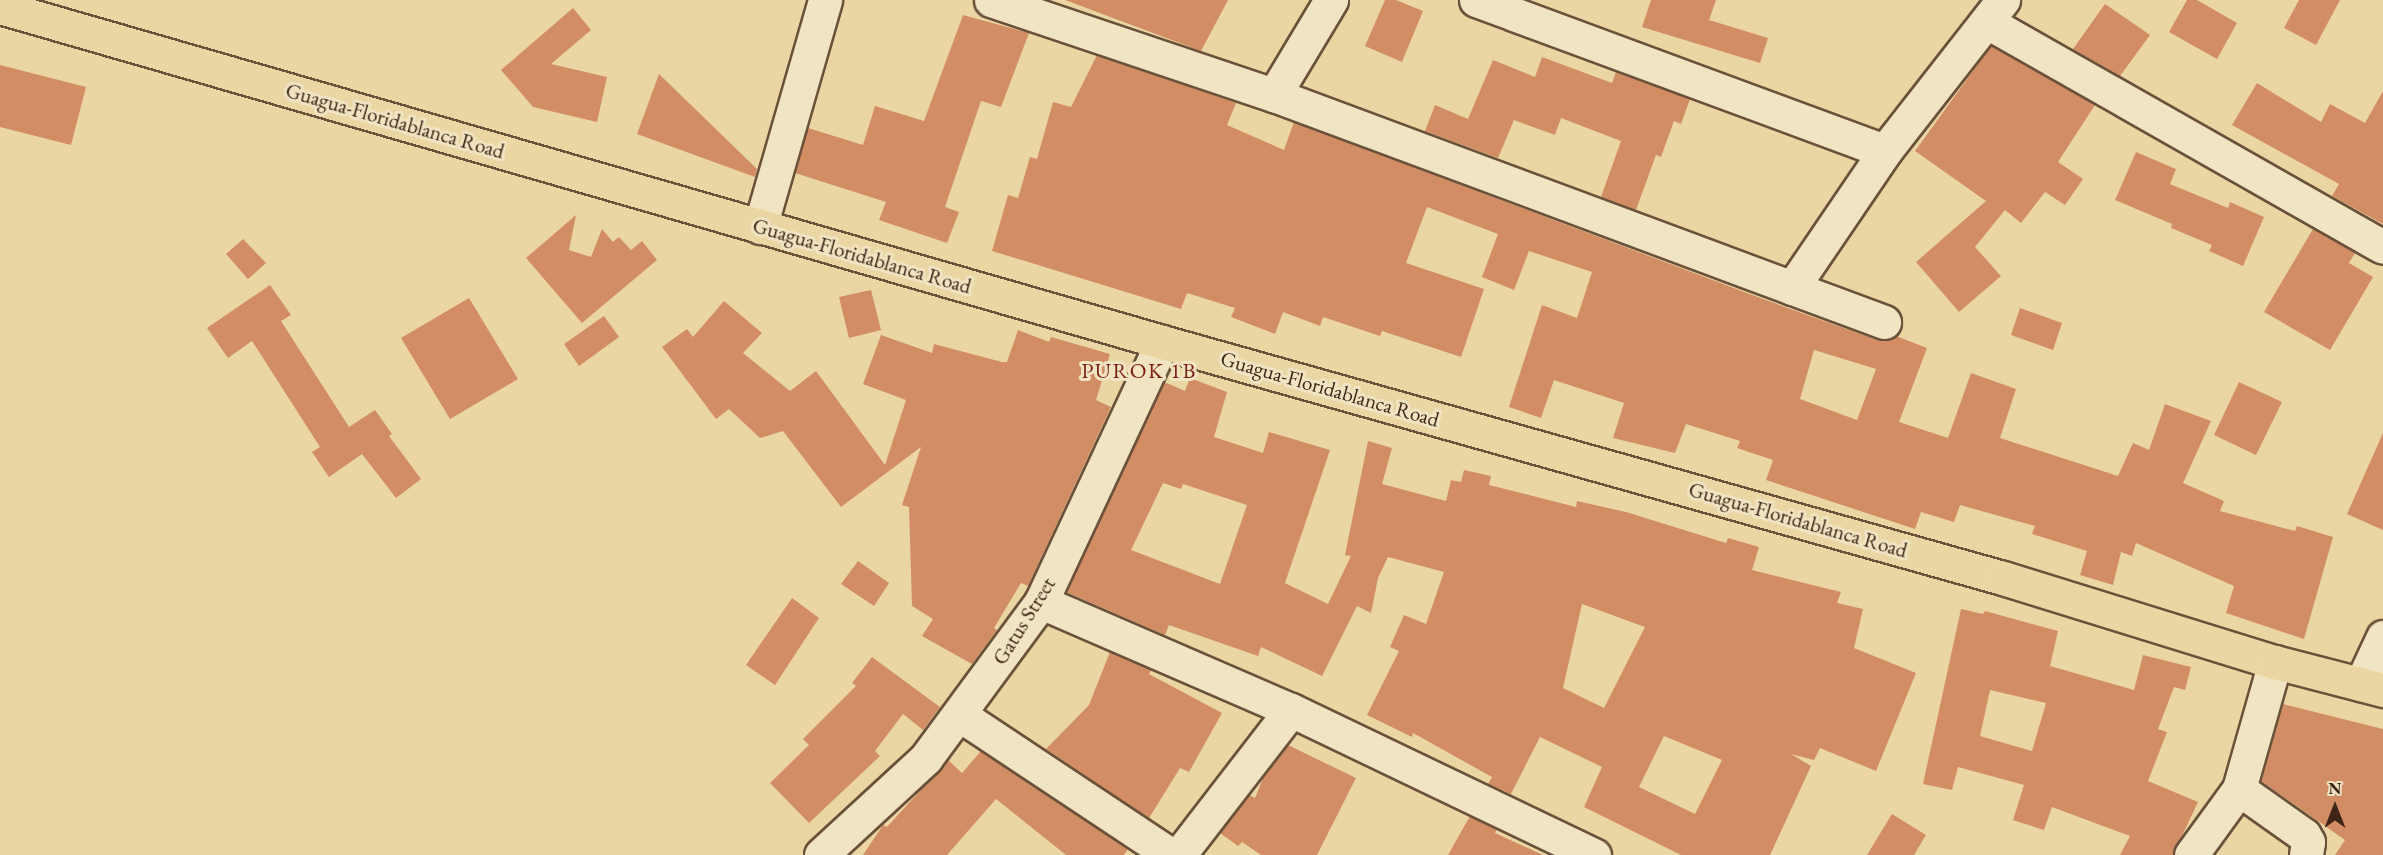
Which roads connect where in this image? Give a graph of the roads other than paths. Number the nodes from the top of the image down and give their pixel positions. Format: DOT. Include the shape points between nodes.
graph roads {
  1 [pos="825,0"];
  2 [pos="991,0"];
  3 [pos="1331,0"];
  4 [pos="1476,0"];
  5 [pos="1999,6"];
  6 [pos="0,7"];
  7 [pos="1274,95"];
  8 [pos="1885,151"];
  9 [pos="760,227"];
  10 [pos="2383,247"];
  11 [pos="1792,288"];
  12 [pos="1884,322"];
  13 [pos="1162,342"];
  14 [pos="1041,602"];
  15 [pos="2383,637"];
  16 [pos="2275,662"];
  17 [pos="2372,687"];
  18 [pos="1291,710"];
  19 [pos="960,715"];
  20 [pos="2238,789"];
  21 [pos="821,855"];
  22 [pos="1171,855"];
  23 [pos="1179,855"];
  24 [pos="1594,855"];
  25 [pos="2192,855"];
  26 [pos="2306,855"];
  1 -- 9 [label="street"];
  2 -- 7 [label="street"];
  3 -- 7 [label="street"];
  4 -- 8 [label="street"];
  5 -- 8 [label="street"];
  5 -- 10 [label="street"];
  6 -- 9 [label="main road, Guagua-Floridablanca Road"];
  7 -- 11 [label="street"];
  8 -- 11 [label="street"];
  9 -- 13 [label="main road, Guagua-Floridablanca Road"];
  11 -- 12 [label="street"];
  13 -- 14 [label="street, Gatus Street"];
  13 -- 16 [label="main road, Guagua-Floridablanca Road" via="2003,578"];
  14 -- 18 [label="street"];
  14 -- 19 [label="street, Gatus Street"];
  15 -- 17 [label="street"];
  16 -- 17 [label="main road, Guagua-Floridablanca Road"];
  16 -- 20 [label="street"];
  18 -- 23 [label="street"];
  18 -- 24 [label="street"];
  19 -- 21 [label="street, Gatus Street" via="926,758"];
  19 -- 22 [label="street"];
  20 -- 25 [label="street"];
  20 -- 26 [label="street" via="2304,835 2308,842"];
}
